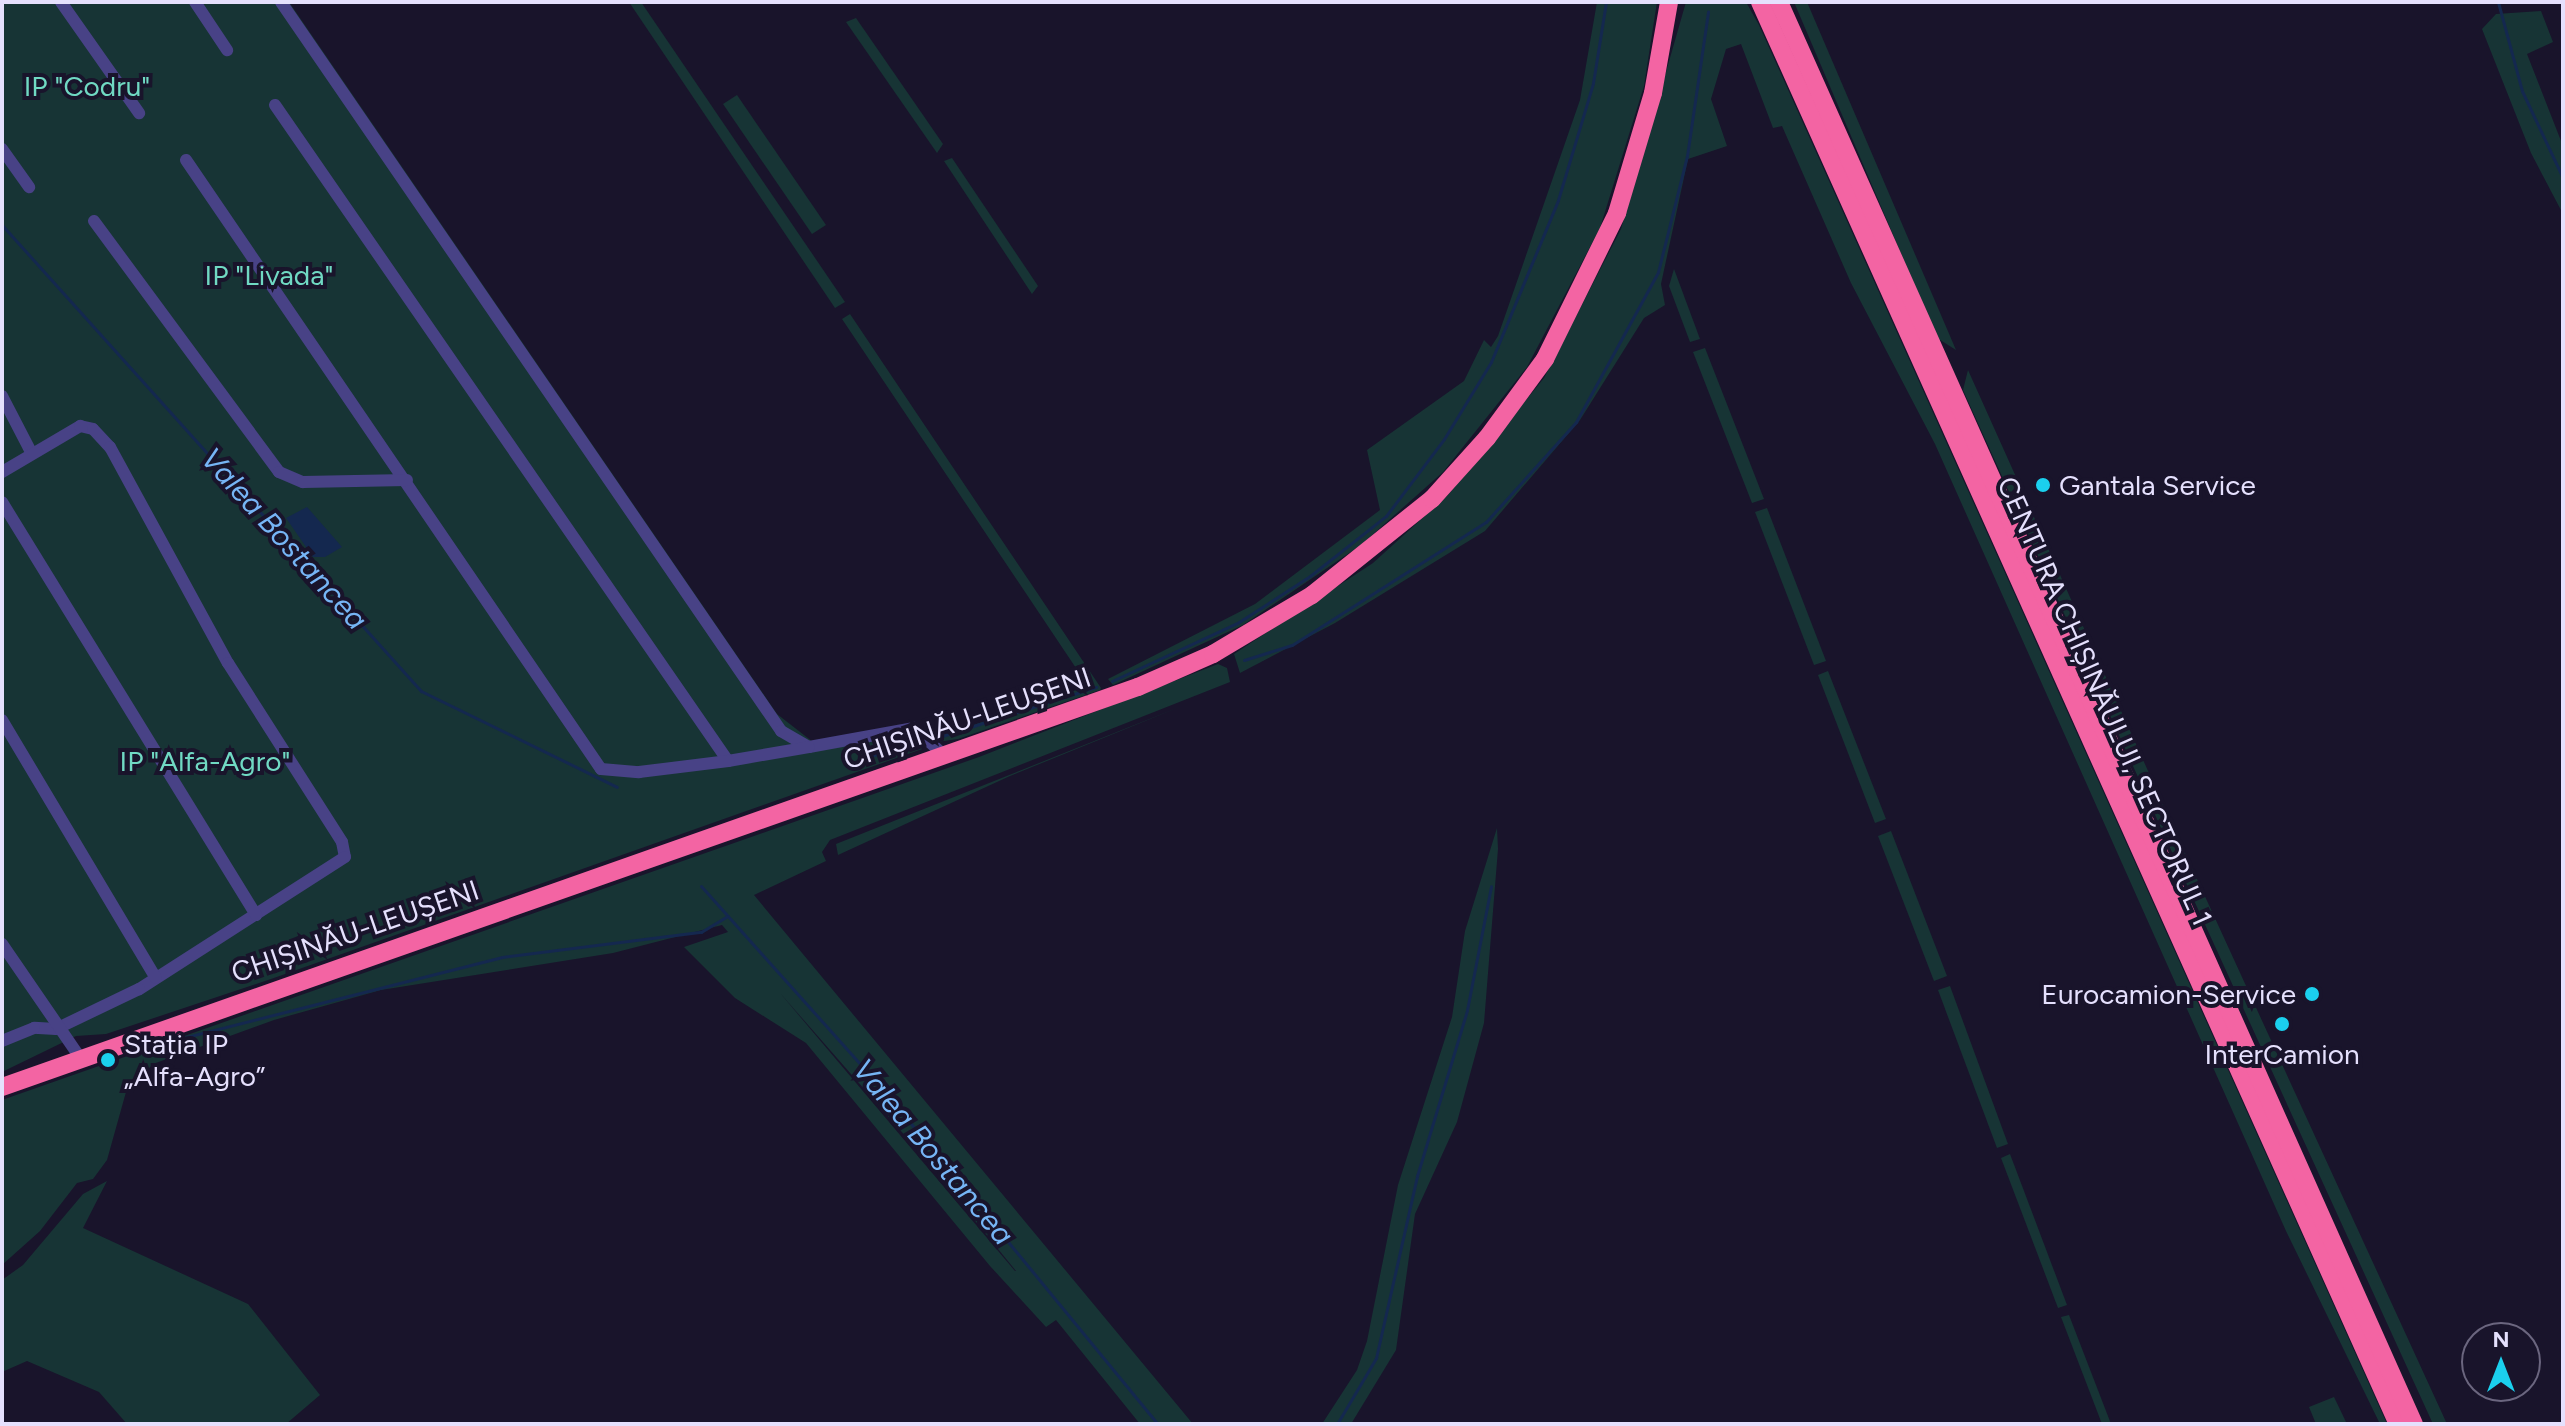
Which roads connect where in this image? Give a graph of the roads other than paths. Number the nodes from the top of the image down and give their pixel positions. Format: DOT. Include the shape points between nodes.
graph roads {
  1 [pos="61,2"];
  2 [pos="195,2"];
  3 [pos="281,2"];
  4 [pos="1669,2"];
  5 [pos="1678,2"];
  6 [pos="1765,3"];
  7 [pos="227,50"];
  8 [pos="1661,53"];
  9 [pos="275,105"];
  10 [pos="139,113"];
  11 [pos="2,149"];
  12 [pos="186,160"];
  13 [pos="29,187"];
  14 [pos="94,221"];
  15 [pos="2,396"];
  16 [pos="31,452"];
  17 [pos="2,472"];
  18 [pos="407,480"];
  19 [pos="2,502"];
  20 [pos="2,720"];
  21 [pos="809,747"];
  22 [pos="945,756"];
  23 [pos="728,761"];
  24 [pos="256,915"];
  25 [pos="2,944"];
  26 [pos="156,978"];
  27 [pos="56,1029"];
  28 [pos="2,1041"];
  29 [pos="79,1056"];
  30 [pos="2,1087"];
  31 [pos="2398,1424"];
  32 [pos="2414,1424"];
  1 -- 10 [label="street"];
  2 -- 7 [label="street"];
  3 -- 21 [label="street" via="770,717"];
  4 -- 8 [label="highway"];
  5 -- 8 [label="highway"];
  6 -- 31 [label="highway, CENTURA CHIȘINĂULUI, SECTORUL 1"];
  6 -- 32 [label="highway, CENTURA CHIȘINĂULUI, SECTORUL 1"];
  8 -- 22 [label="highway, CHIȘINĂU-LEUȘENI" via="1617,213 1576,305 1518,399 1432,499 1325,586 1213,654"];
  9 -- 23 [label="street"];
  11 -- 13 [label="street"];
  12 -- 18 [label="street"];
  14 -- 18 [label="street" via="279,472 303,482"];
  15 -- 16 [label="street"];
  16 -- 17 [label="street"];
  16 -- 24 [label="street" via="80,426 93,429 110,447 228,663 342,842 345,857 338,867"];
  18 -- 23 [label="street" via="601,769 639,772"];
  19 -- 24 [label="street"];
  20 -- 26 [label="street"];
  21 -- 22 [label="street" via="914,728"];
  21 -- 23 [label="street"];
  22 -- 29 [label="highway, CHIȘINĂU-LEUȘENI"];
  24 -- 26 [label="street"];
  25 -- 27 [label="street"];
  26 -- 27 [label="street"];
  27 -- 28 [label="street" via="34,1028"];
  27 -- 29 [label="street"];
  29 -- 30 [label="highway, CHIȘINĂU-LEUȘENI"];
}
